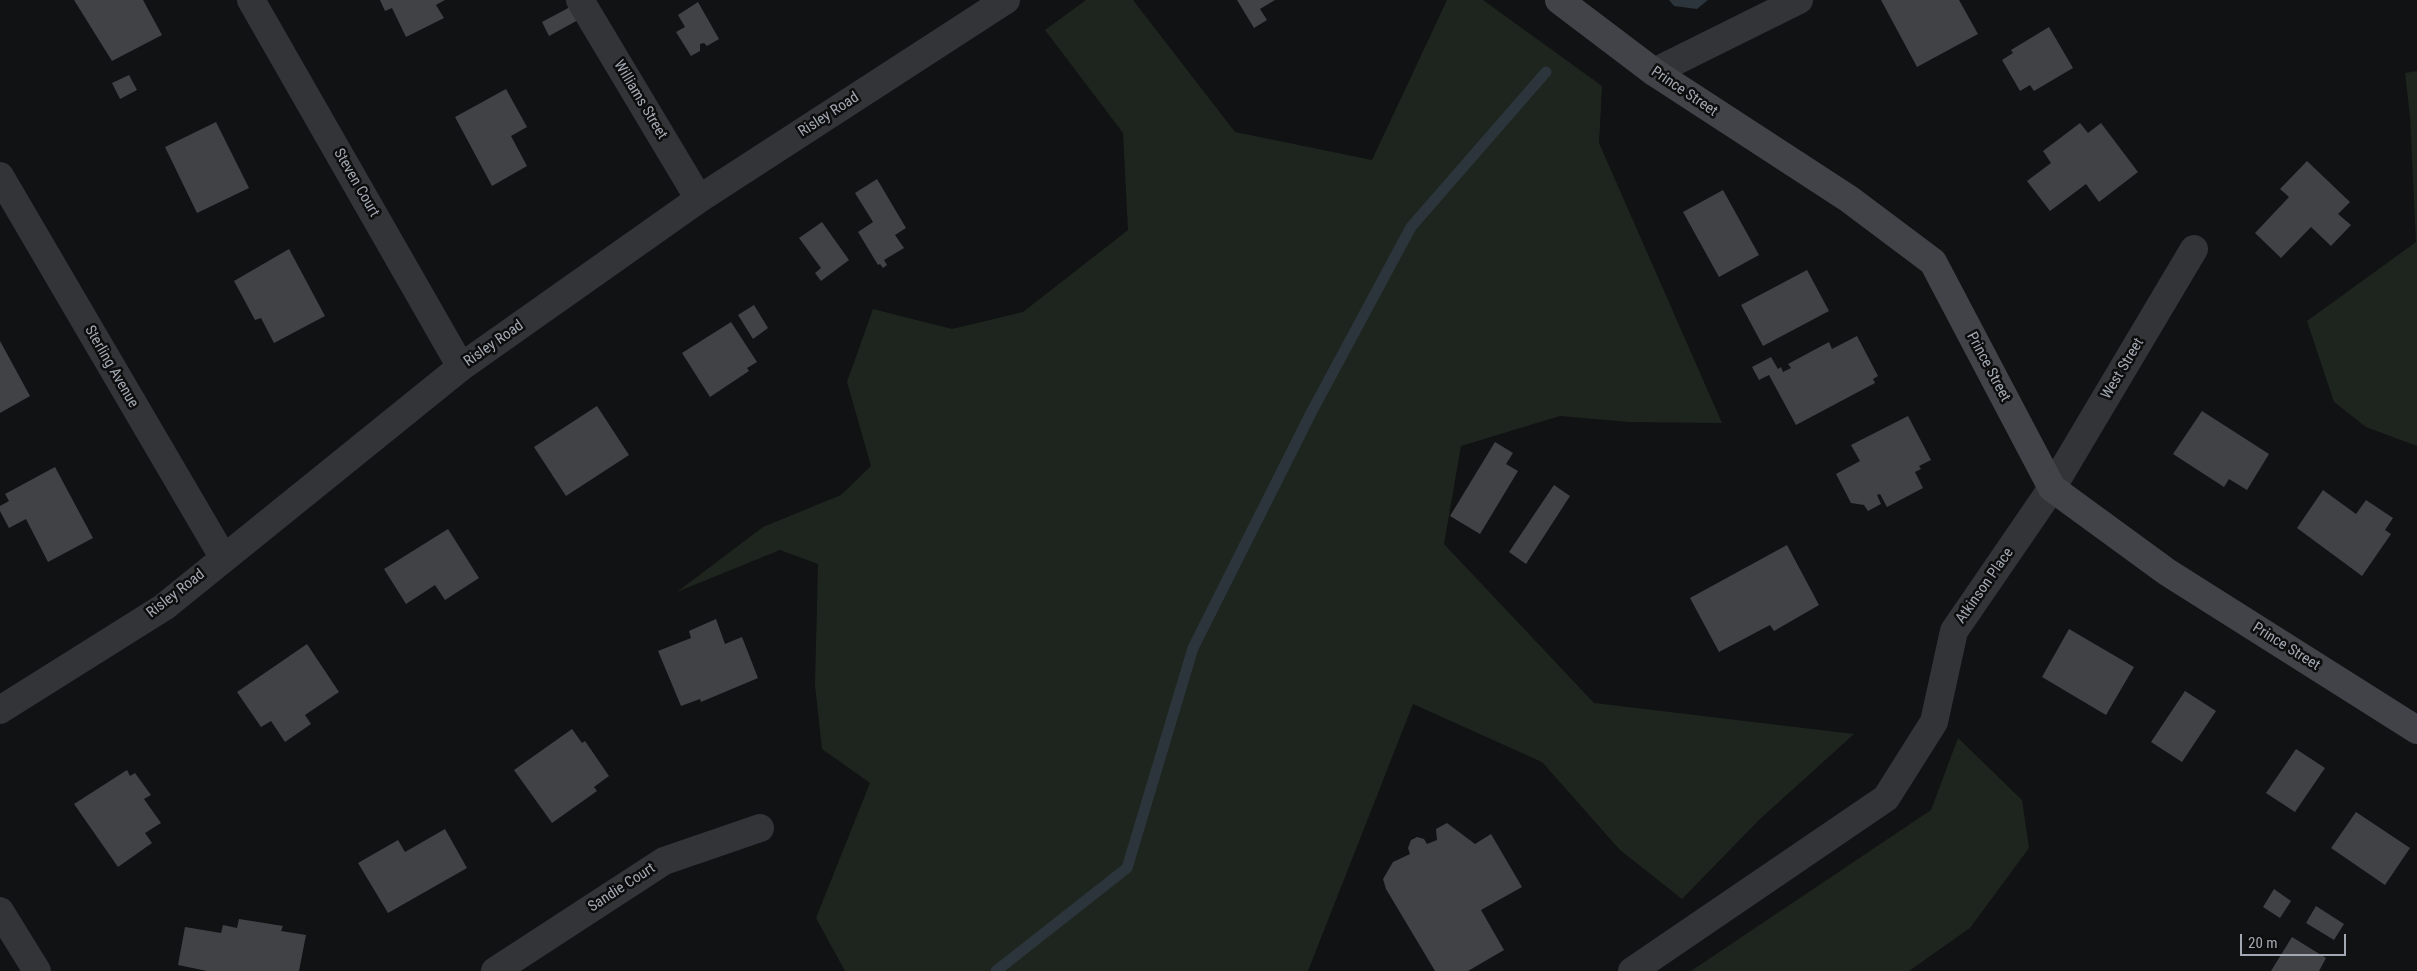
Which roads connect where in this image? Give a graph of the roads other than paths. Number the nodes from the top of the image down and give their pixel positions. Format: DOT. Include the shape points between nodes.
graph roads {
  1 [pos="251,0"];
  2 [pos="580,0"];
  3 [pos="1006,0"];
  4 [pos="1559,0"];
  5 [pos="1799,0"];
  6 [pos="1654,72"];
  7 [pos="0,176"];
  8 [pos="699,199"];
  9 [pos="2194,249"];
  10 [pos="461,367"];
  11 [pos="2052,488"];
  12 [pos="222,557"];
  13 [pos="0,710"];
  14 [pos="2417,730"];
  15 [pos="760,828"];
  16 [pos="0,911"];
  17 [pos="37,971"];
  18 [pos="495,971"];
  19 [pos="1632,971"];
  1 -- 10 [label="street, Steven Court"];
  2 -- 8 [label="street, Williams Street"];
  3 -- 8 [label="street, Risley Road"];
  4 -- 6 [label="street, Prince Street"];
  5 -- 6 [label="street"];
  6 -- 11 [label="street, Prince Street" via="1849,200 1933,262"];
  7 -- 12 [label="street, Sterling Avenue"];
  8 -- 10 [label="street, Risley Road"];
  9 -- 11 [label="street, West Street"];
  10 -- 12 [label="street, Risley Road"];
  11 -- 14 [label="street, Prince Street" via="2167,572"];
  11 -- 19 [label="street, Atkinson Place" via="1954,631 1934,722 1886,798"];
  12 -- 13 [label="street, Risley Road" via="164,607"];
  15 -- 18 [label="street, Sandie Court" via="664,861"];
  16 -- 17 [label="street"];
}
